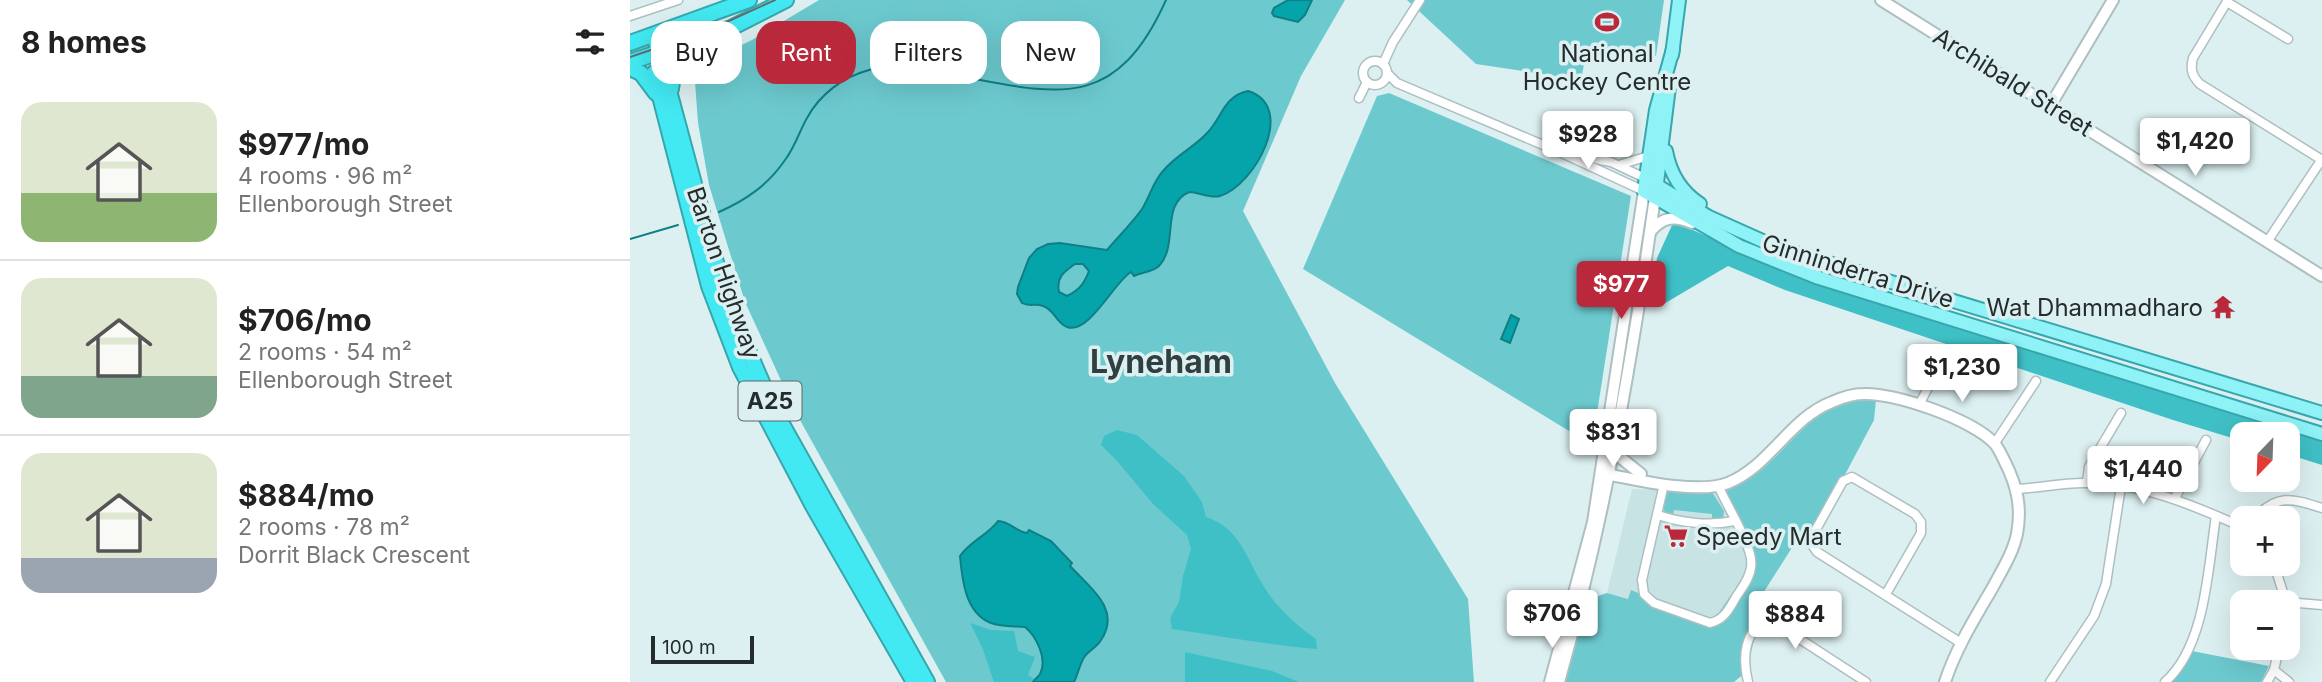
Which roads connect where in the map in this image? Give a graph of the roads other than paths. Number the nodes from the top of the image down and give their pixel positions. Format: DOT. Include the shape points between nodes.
graph roads {
  1 [pos="678,0"];
  2 [pos="749,0"];
  3 [pos="786,0"];
  4 [pos="1420,0"];
  5 [pos="1679,0"];
  6 [pos="1881,0"];
  7 [pos="2113,0"];
  8 [pos="2227,1"];
  9 [pos="630,16"];
  10 [pos="742,22"];
  11 [pos="650,37"];
  12 [pos="2288,39"];
  13 [pos="651,42"];
  14 [pos="630,43"];
  15 [pos="1673,49"];
  16 [pos="651,56"];
  17 [pos="630,65"];
  18 [pos="1381,66"];
  19 [pos="1367,82"];
  20 [pos="1381,83"];
  21 [pos="1397,83"];
  22 [pos="662,84"];
  23 [pos="670,84"];
  24 [pos="666,98"];
  25 [pos="1359,98"];
  26 [pos="2050,106"];
  27 [pos="1664,136"];
  28 [pos="1562,153"];
  29 [pos="1649,156"];
  30 [pos="2322,159"];
  31 [pos="1619,164"];
  32 [pos="1650,188"];
  33 [pos="1650,232"];
  34 [pos="1714,233"];
  35 [pos="2267,242"];
  36 [pos="1804,256"];
  37 [pos="2322,276"];
  38 [pos="1946,354"];
  39 [pos="2036,381"];
  40 [pos="1919,405"];
  41 [pos="2121,413"];
  42 [pos="2322,414"];
  43 [pos="2322,434"];
  44 [pos="2206,440"];
  45 [pos="1616,442"];
  46 [pos="1995,443"];
  47 [pos="1606,470"];
  48 [pos="1639,477"];
  49 [pos="2087,483"];
  50 [pos="1664,484"];
  51 [pos="1718,485"];
  52 [pos="2121,486"];
  53 [pos="1606,492"];
  54 [pos="2018,493"];
  55 [pos="2175,498"];
  56 [pos="2270,506"];
  57 [pos="2322,508"];
  58 [pos="1658,515"];
  59 [pos="2217,516"];
  60 [pos="1734,521"];
  61 [pos="2230,522"];
  62 [pos="1886,594"];
  63 [pos="2300,603"];
  64 [pos="2322,605"];
  65 [pos="1961,643"];
  66 [pos="2276,660"];
  67 [pos="2274,670"];
  68 [pos="914,682"];
  69 [pos="927,682"];
  70 [pos="1550,682"];
  71 [pos="1559,682"];
  72 [pos="1748,682"];
  73 [pos="1866,682"];
  74 [pos="1945,682"];
  75 [pos="2050,682"];
  76 [pos="2165,682"];
  77 [pos="2267,682"];
  78 [pos="2289,682"];
  1 -- 9 [label="street"];
  2 -- 11 [label="highway"];
  3 -- 10 [label="highway"];
  4 -- 18 [label="street"];
  5 -- 15 [label="main road"];
  6 -- 26 [label="street, Archibald Street"];
  7 -- 26 [label="street"];
  8 -- 12 [label="street"];
  8 -- 30 [label="street" via="2193,58 2194,78"];
  11 -- 13 [label="highway, Barton Highway / A25"];
  11 -- 14 [label="highway"];
  15 -- 27 [label="main road"];
  15 -- 29 [label="main road"];
  16 -- 17 [label="highway"];
  17 -- 24 [label="highway, A25"];
  18 -- 19 [label="street" via="1368,63 1363,69"];
  18 -- 20 [label="street"];
  18 -- 21 [label="street"];
  19 -- 20 [label="street"];
  19 -- 25 [label="street"];
  20 -- 21 [label="street"];
  21 -- 28 [label="street"];
  22 -- 24 [label="highway, Barton Highway / A25"];
  23 -- 24 [label="highway, A25"];
  24 -- 68 [label="highway, Barton Highway / A25" via="709,286 740,366 813,506"];
  24 -- 69 [label="highway, Barton Highway / A25" via="727,298 774,410"];
  26 -- 35 [label="street, Archibald Street"];
  27 -- 32 [label="main road"];
  27 -- 36 [label="main road" via="1673,176 1693,199"];
  28 -- 31 [label="street"];
  28 -- 32 [label="street"];
  29 -- 31 [label="street"];
  29 -- 32 [label="main road"];
  30 -- 35 [label="street"];
  31 -- 32 [label="street"];
  32 -- 33 [label="street"];
  32 -- 34 [label="main road, Ginninderra Drive"];
  32 -- 36 [label="main road, Ginninderra Drive" via="1743,234"];
  32 -- 47 [label="street"];
  33 -- 34 [label="street" via="1661,221 1673,218"];
  33 -- 45 [label="street"];
  34 -- 43 [label="main road, Ginninderra Drive" via="1816,277"];
  35 -- 37 [label="street, Archibald Street"];
  36 -- 42 [label="main road, Ginninderra Drive"];
  38 -- 40 [label="street"];
  39 -- 46 [label="street"];
  40 -- 46 [label="street" via="1972,426"];
  40 -- 51 [label="street" via="1876,394 1832,402 1812,413 1747,472"];
  41 -- 49 [label="street" via="2089,467"];
  44 -- 55 [label="street"];
  45 -- 47 [label="street"];
  45 -- 48 [label="street" via="1621,458"];
  46 -- 54 [label="street"];
  47 -- 48 [label="street"];
  47 -- 53 [label="street"];
  47 -- 70 [label="street"];
  48 -- 50 [label="street"];
  48 -- 53 [label="street"];
  49 -- 52 [label="street"];
  49 -- 54 [label="street"];
  50 -- 51 [label="street"];
  50 -- 58 [label="street"];
  51 -- 60 [label="street"];
  52 -- 55 [label="street"];
  52 -- 75 [label="street" via="2106,584 2094,616"];
  53 -- 71 [label="street"];
  54 -- 65 [label="street" via="2013,547"];
  55 -- 59 [label="street"];
  56 -- 57 [label="street" via="2285,499"];
  58 -- 60 [label="street" via="1714,524"];
  58 -- 60 [label="street" via="1643,591 1654,603 1705,623 1724,615 1751,571 1750,552"];
  59 -- 61 [label="street"];
  59 -- 76 [label="street" via="2194,640"];
  62 -- 62 [label="street" via="1812,545 1843,481 1852,477 1921,522 1921,533"];
  62 -- 65 [label="street"];
  63 -- 64 [label="street"];
  65 -- 74 [label="street"];
  66 -- 67 [label="street"];
  67 -- 77 [label="street"];
  67 -- 78 [label="street"];
  72 -- 73 [label="street" via="1745,644 1758,624 1769,619"];
}
